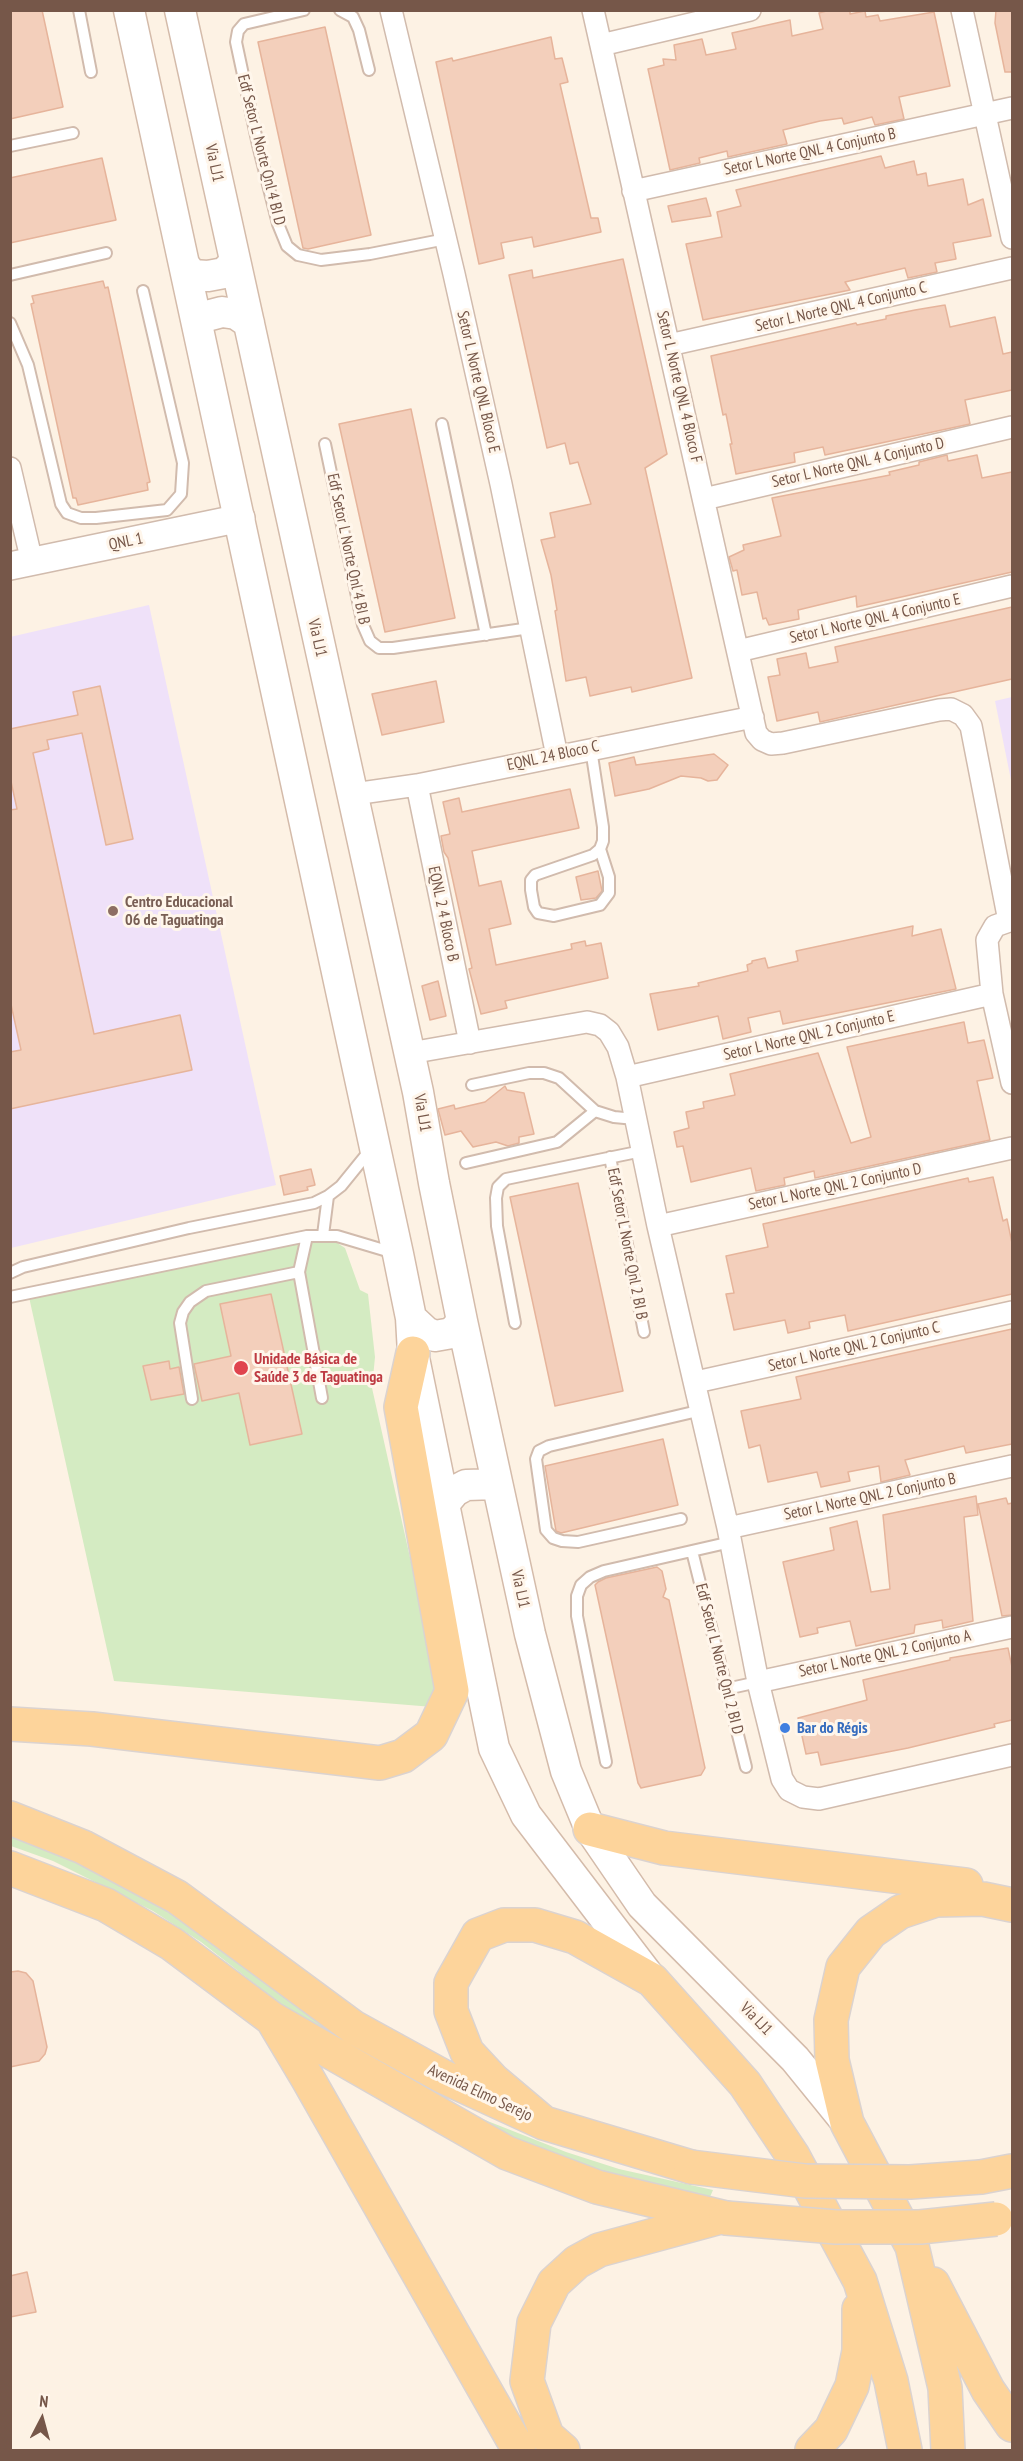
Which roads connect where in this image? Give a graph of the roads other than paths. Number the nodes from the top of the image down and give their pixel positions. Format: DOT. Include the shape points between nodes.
graph roads {
  1 [pos="79,10"];
  2 [pos="129,10"];
  3 [pos="304,10"];
  4 [pos="340,10"];
  5 [pos="391,10"];
  6 [pos="593,10"];
  7 [pos="750,10"];
  8 [pos="962,10"];
  9 [pos="181,11"];
  10 [pos="601,45"];
  11 [pos="369,70"];
  12 [pos="91,72"];
  13 [pos="1012,108"];
  14 [pos="986,113"];
  15 [pos="73,133"];
  16 [pos="10,146"];
  17 [pos="633,191"];
  18 [pos="1012,238"];
  19 [pos="446,239"];
  20 [pos="106,253"];
  21 [pos="235,262"];
  22 [pos="186,267"];
  23 [pos="1012,268"];
  24 [pos="10,275"];
  25 [pos="143,291"];
  26 [pos="10,323"];
  27 [pos="249,323"];
  28 [pos="198,326"];
  29 [pos="669,345"];
  30 [pos="442,424"];
  31 [pos="1012,427"];
  32 [pos="325,444"];
  33 [pos="10,468"];
  34 [pos="704,499"];
  35 [pos="241,518"];
  36 [pos="21,564"];
  37 [pos="1012,586"];
  38 [pos="530,628"];
  39 [pos="486,635"];
  40 [pos="738,651"];
  41 [pos="753,717"];
  42 [pos="591,748"];
  43 [pos="557,756"];
  44 [pos="417,785"];
  45 [pos="354,794"];
  46 [pos="600,849"];
  47 [pos="1006,922"];
  48 [pos="992,994"];
  49 [pos="470,1043"];
  50 [pos="410,1053"];
  51 [pos="627,1077"];
  52 [pos="1012,1083"];
  53 [pos="472,1084"];
  54 [pos="595,1111"];
  55 [pos="635,1119"];
  56 [pos="373,1147"];
  57 [pos="1012,1148"];
  58 [pos="642,1150"];
  59 [pos="610,1157"];
  60 [pos="466,1163"];
  61 [pos="328,1196"];
  62 [pos="658,1226"];
  63 [pos="323,1235"];
  64 [pos="307,1236"];
  65 [pos="398,1254"];
  66 [pos="299,1272"];
  67 [pos="10,1273"];
  68 [pos="10,1297"];
  69 [pos="1012,1312"];
  70 [pos="411,1318"];
  71 [pos="462,1321"];
  72 [pos="515,1323"];
  73 [pos="644,1332"];
  74 [pos="413,1353"];
  75 [pos="696,1382"];
  76 [pos="322,1398"];
  77 [pos="192,1399"];
  78 [pos="702,1410"];
  79 [pos="1012,1466"];
  80 [pos="497,1484"];
  81 [pos="445,1503"];
  82 [pos="681,1519"];
  83 [pos="729,1535"];
  84 [pos="692,1551"];
  85 [pos="1012,1627"];
  86 [pos="758,1682"];
  87 [pos="726,1689"];
  88 [pos="10,1724"];
  89 [pos="1012,1755"];
  90 [pos="606,1762"];
  91 [pos="746,1767"];
  92 [pos="10,1818"];
  93 [pos="590,1829"];
  94 [pos="10,1868"];
  95 [pos="1012,1891"];
  96 [pos="1012,1905"];
  97 [pos="652,1980"];
  98 [pos="271,2018"];
  99 [pos="544,2123"];
  100 [pos="847,2123"];
  101 [pos="997,2174"];
  102 [pos="1004,2217"];
  103 [pos="723,2218"];
  104 [pos="912,2246"];
  105 [pos="860,2281"];
  106 [pos="1012,2424"];
  107 [pos="519,2451"];
  108 [pos="563,2451"];
  109 [pos="812,2451"];
  110 [pos="905,2451"];
  111 [pos="948,2451"];
  1 -- 12 [label="lane"];
  2 -- 22 [label="main road"];
  3 -- 19 [label="lane, Edf Setor L Norte Qnl 4 BI D" via="244,24 237,31 236,42 258,145 287,246 298,255 321,260"];
  4 -- 11 [label="lane" via="352,17 359,30"];
  5 -- 19 [label="street, Setor L Norte QNL Bloco E"];
  6 -- 10 [label="street, Setor L Norte QNL 4 Bloco F"];
  7 -- 10 [label="street"];
  8 -- 14 [label="street"];
  9 -- 21 [label="main road, Via LJ1"];
  10 -- 17 [label="street, Setor L Norte QNL 4 Bloco F"];
  13 -- 14 [label="street, Setor L Norte QNL 4 Conjunto B"];
  14 -- 17 [label="street, Setor L Norte QNL 4 Conjunto B"];
  14 -- 18 [label="street"];
  15 -- 16 [label="lane"];
  17 -- 29 [label="street, Setor L Norte QNL 4 Bloco F"];
  19 -- 38 [label="street, Setor L Norte QNL Bloco E"];
  20 -- 24 [label="lane"];
  21 -- 22 [label="main road" via="224,273 208,276 192,275"];
  21 -- 27 [label="main road, Via LJ1"];
  22 -- 28 [label="main road"];
  23 -- 29 [label="street, Setor L Norte QNL 4 Conjunto C"];
  25 -- 26 [label="lane" via="183,463 181,494 167,510 96,519 67,513 61,504 27,365"];
  27 -- 28 [label="main road" via="236,314 222,312 199,318"];
  27 -- 45 [label="main road, Via LJ1"];
  28 -- 35 [label="main road"];
  29 -- 34 [label="street, Setor L Norte QNL 4 Bloco F"];
  30 -- 39 [label="lane"];
  31 -- 34 [label="street, Setor L Norte QNL 4 Conjunto D"];
  32 -- 39 [label="lane, Edf Setor L Norte Qnl 4 BI B" via="363,625 370,641 379,648 393,648"];
  33 -- 36 [label="street"];
  34 -- 40 [label="street, Setor L Norte QNL 4 Bloco F"];
  35 -- 36 [label="street, QNL 1"];
  35 -- 56 [label="main road"];
  37 -- 40 [label="street, Setor L Norte QNL 4 Conjunto E"];
  38 -- 39 [label="lane, Edf Setor L Norte Qnl 4 BI B"];
  38 -- 43 [label="street, Setor L Norte QNL Bloco E"];
  40 -- 41 [label="street, Setor L Norte QNL 4 Bloco F"];
  41 -- 42 [label="street, EQNL 24 Bloco C"];
  41 -- 47 [label="street, Setor L Norte QNL 4 Bloco F" via="756,733 771,744 939,710 951,709 963,715 971,726"];
  42 -- 43 [label="street, EQNL 24 Bloco C"];
  42 -- 46 [label="lane" via="603,827"];
  43 -- 44 [label="street, EQNL 24 Bloco C"];
  44 -- 45 [label="street, EQNL 24 Bloco C"];
  44 -- 49 [label="street, EQNL 2 4 Bloco B"];
  45 -- 50 [label="main road, Via LJ1"];
  46 -- 46 [label="lane" via="579,862 535,875 531,890 538,913 554,916 600,905 609,893 609,877"];
  47 -- 48 [label="street" via="987,940"];
  48 -- 51 [label="street, Setor L Norte QNL 2 Conjunto E"];
  48 -- 52 [label="street"];
  49 -- 50 [label="street"];
  49 -- 51 [label="street" via="587,1022 609,1032"];
  50 -- 71 [label="main road, Via LJ1"];
  51 -- 55 [label="street"];
  53 -- 54 [label="lane" via="544,1073 559,1078"];
  54 -- 55 [label="lane"];
  54 -- 60 [label="lane" via="557,1142"];
  55 -- 58 [label="street"];
  56 -- 61 [label="lane"];
  56 -- 65 [label="main road"];
  57 -- 62 [label="street, Setor L Norte QNL 2 Conjunto D"];
  58 -- 59 [label="lane, Edf Setor L Norte Qnl 2 BI B"];
  58 -- 62 [label="street"];
  59 -- 72 [label="lane, Edf Setor L Norte Qnl 2 BI B" via="506,1179 498,1187 497,1226"];
  59 -- 73 [label="lane, Edf Setor L Norte Qnl 2 BI B"];
  61 -- 63 [label="lane"];
  61 -- 67 [label="lane" via="298,1207 189,1228"];
  62 -- 75 [label="street"];
  63 -- 64 [label="lane"];
  63 -- 65 [label="lane"];
  64 -- 66 [label="lane"];
  64 -- 68 [label="lane"];
  65 -- 70 [label="main road"];
  66 -- 76 [label="lane"];
  66 -- 77 [label="lane" via="206,1291 190,1302 180,1323"];
  69 -- 75 [label="street, Setor L Norte QNL 2 Conjunto C"];
  70 -- 71 [label="main road" via="435,1336 452,1333"];
  70 -- 74 [label="main road"];
  71 -- 80 [label="main road, Via LJ1"];
  74 -- 81 [label="main road"];
  74 -- 88 [label="main road" via="401,1407 452,1691 431,1735 403,1756 380,1763 92,1729"];
  75 -- 78 [label="street"];
  78 -- 82 [label="lane" via="549,1446 539,1451 536,1459 546,1530 553,1538 578,1542"];
  78 -- 83 [label="street"];
  79 -- 83 [label="street, Setor L Norte QNL 2 Conjunto B"];
  80 -- 81 [label="main road" via="466,1485"];
  80 -- 93 [label="main road, Via LJ1" via="566,1771"];
  81 -- 97 [label="main road" via="494,1748 526,1815"];
  83 -- 84 [label="lane"];
  83 -- 86 [label="street"];
  84 -- 87 [label="lane, Edf Setor L Norte Qnl 2 BI D"];
  84 -- 90 [label="lane" via="604,1571 581,1585 577,1616"];
  85 -- 86 [label="street, Setor L Norte QNL 2 Conjunto A"];
  86 -- 87 [label="lane"];
  86 -- 89 [label="street" via="782,1779 789,1790 803,1797 819,1799"];
  87 -- 91 [label="lane, Edf Setor L Norte Qnl 2 BI D"];
  92 -- 99 [label="main road, Avenida Elmo Serejo" via="83,1847 177,1897 353,2027 444,2077"];
  93 -- 95 [label="main road" via="664,1848"];
  93 -- 100 [label="main road, Via LJ1" via="642,1905 795,2059"];
  94 -- 98 [label="main road, Avenida Elmo Serejo" via="106,1905 172,1944"];
  96 -- 100 [label="main road" via="983,1899 936,1900 900,1912 871,1932 843,1967 831,2020 832,2060"];
  97 -- 99 [label="main road" via="575,1937 535,1924 504,1925 478,1935 451,1983 451,2011 467,2052"];
  97 -- 105 [label="main road" via="745,2084 793,2156"];
  98 -- 103 [label="main road, Avenida Elmo Serejo" via="507,2153 597,2187"];
  98 -- 107 [label="main road"];
  99 -- 101 [label="main road, Avenida Elmo Serejo, bridge" via="691,2168 805,2181 910,2182"];
  100 -- 104 [label="main road"];
  102 -- 103 [label="main road, Avenida Elmo Serejo, bridge" via="920,2227"];
  103 -- 108 [label="main road" via="599,2250 577,2262 554,2283 534,2323 527,2381 548,2436"];
  104 -- 106 [label="main road" via="988,2390"];
  104 -- 111 [label="main road" via="945,2388"];
  105 -- 109 [label="main road" via="859,2351 852,2386 831,2430"];
  105 -- 110 [label="main road" via="891,2380"];
}
